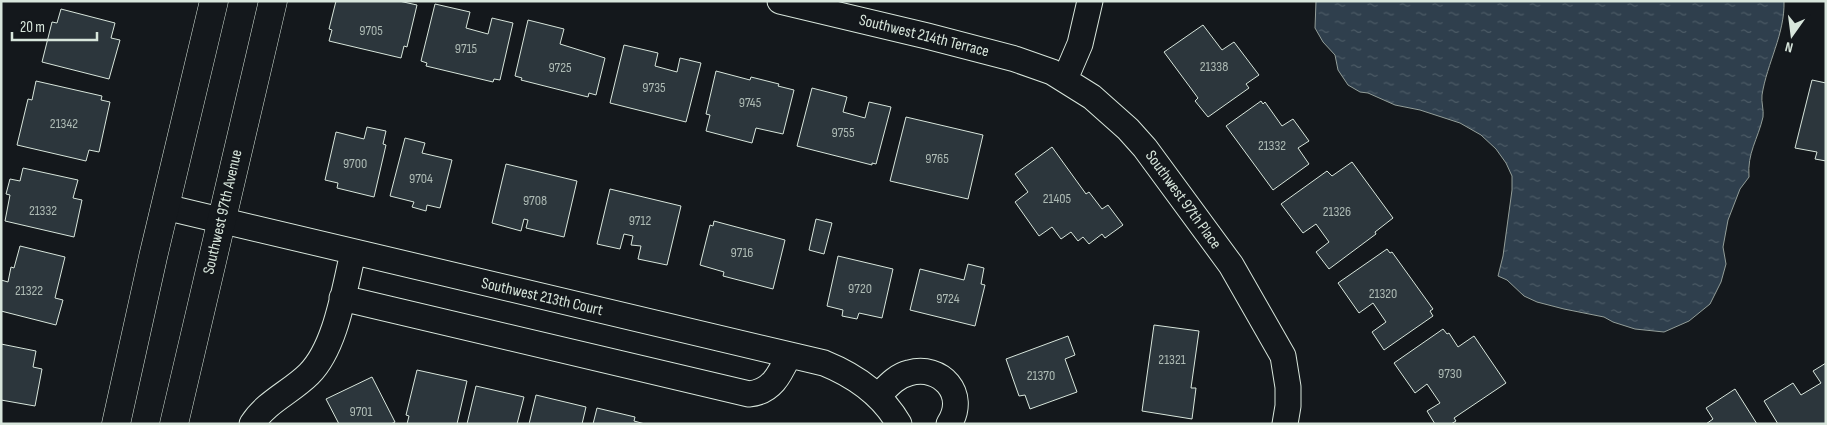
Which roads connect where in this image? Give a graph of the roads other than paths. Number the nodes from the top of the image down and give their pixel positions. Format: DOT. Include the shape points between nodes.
graph roads {
  1 [pos="214,1"];
  2 [pos="273,1"];
  3 [pos="780,1"];
  4 [pos="1090,1"];
  5 [pos="1065,79"];
  6 [pos="164,207"];
  7 [pos="221,222"];
  8 [pos="353,253"];
  9 [pos="342,298"];
  10 [pos="789,355"];
  11 [pos="878,396"];
  12 [pos="899,423"];
  13 [pos="116,424"];
  14 [pos="174,424"];
  15 [pos="252,424"];
  16 [pos="949,424"];
  17 [pos="1285,424"];
  1 -- 6 [label="street"];
  2 -- 7 [label="street, Southwest 97th Avenue"];
  3 -- 5 [label="street, Southwest 214th Terrace" via="982,50 1037,66"];
  4 -- 5 [label="street" via="1080,44"];
  5 -- 17 [label="street, Southwest 97th Place" via="1092,97 1128,129 1231,265 1283,356 1288,387"];
  6 -- 7 [label="street, Southwest 213th Court"];
  6 -- 13 [label="street"];
  7 -- 8 [label="street, Southwest 213th Court"];
  7 -- 14 [label="street, Southwest 97th Avenue"];
  8 -- 9 [label="street"];
  8 -- 10 [label="street, Southwest 213th Court"];
  9 -- 10 [label="street" via="749,394 769,387"];
  9 -- 15 [label="street" via="324,357 302,381 266,407"];
  10 -- 11 [label="street, Southwest 213th Court" via="841,370"];
  11 -- 12 [label="street, Southwest 213th Court"];
  11 -- 16 [label="street" via="908,373 936,374 954,392 955,410"];
}
